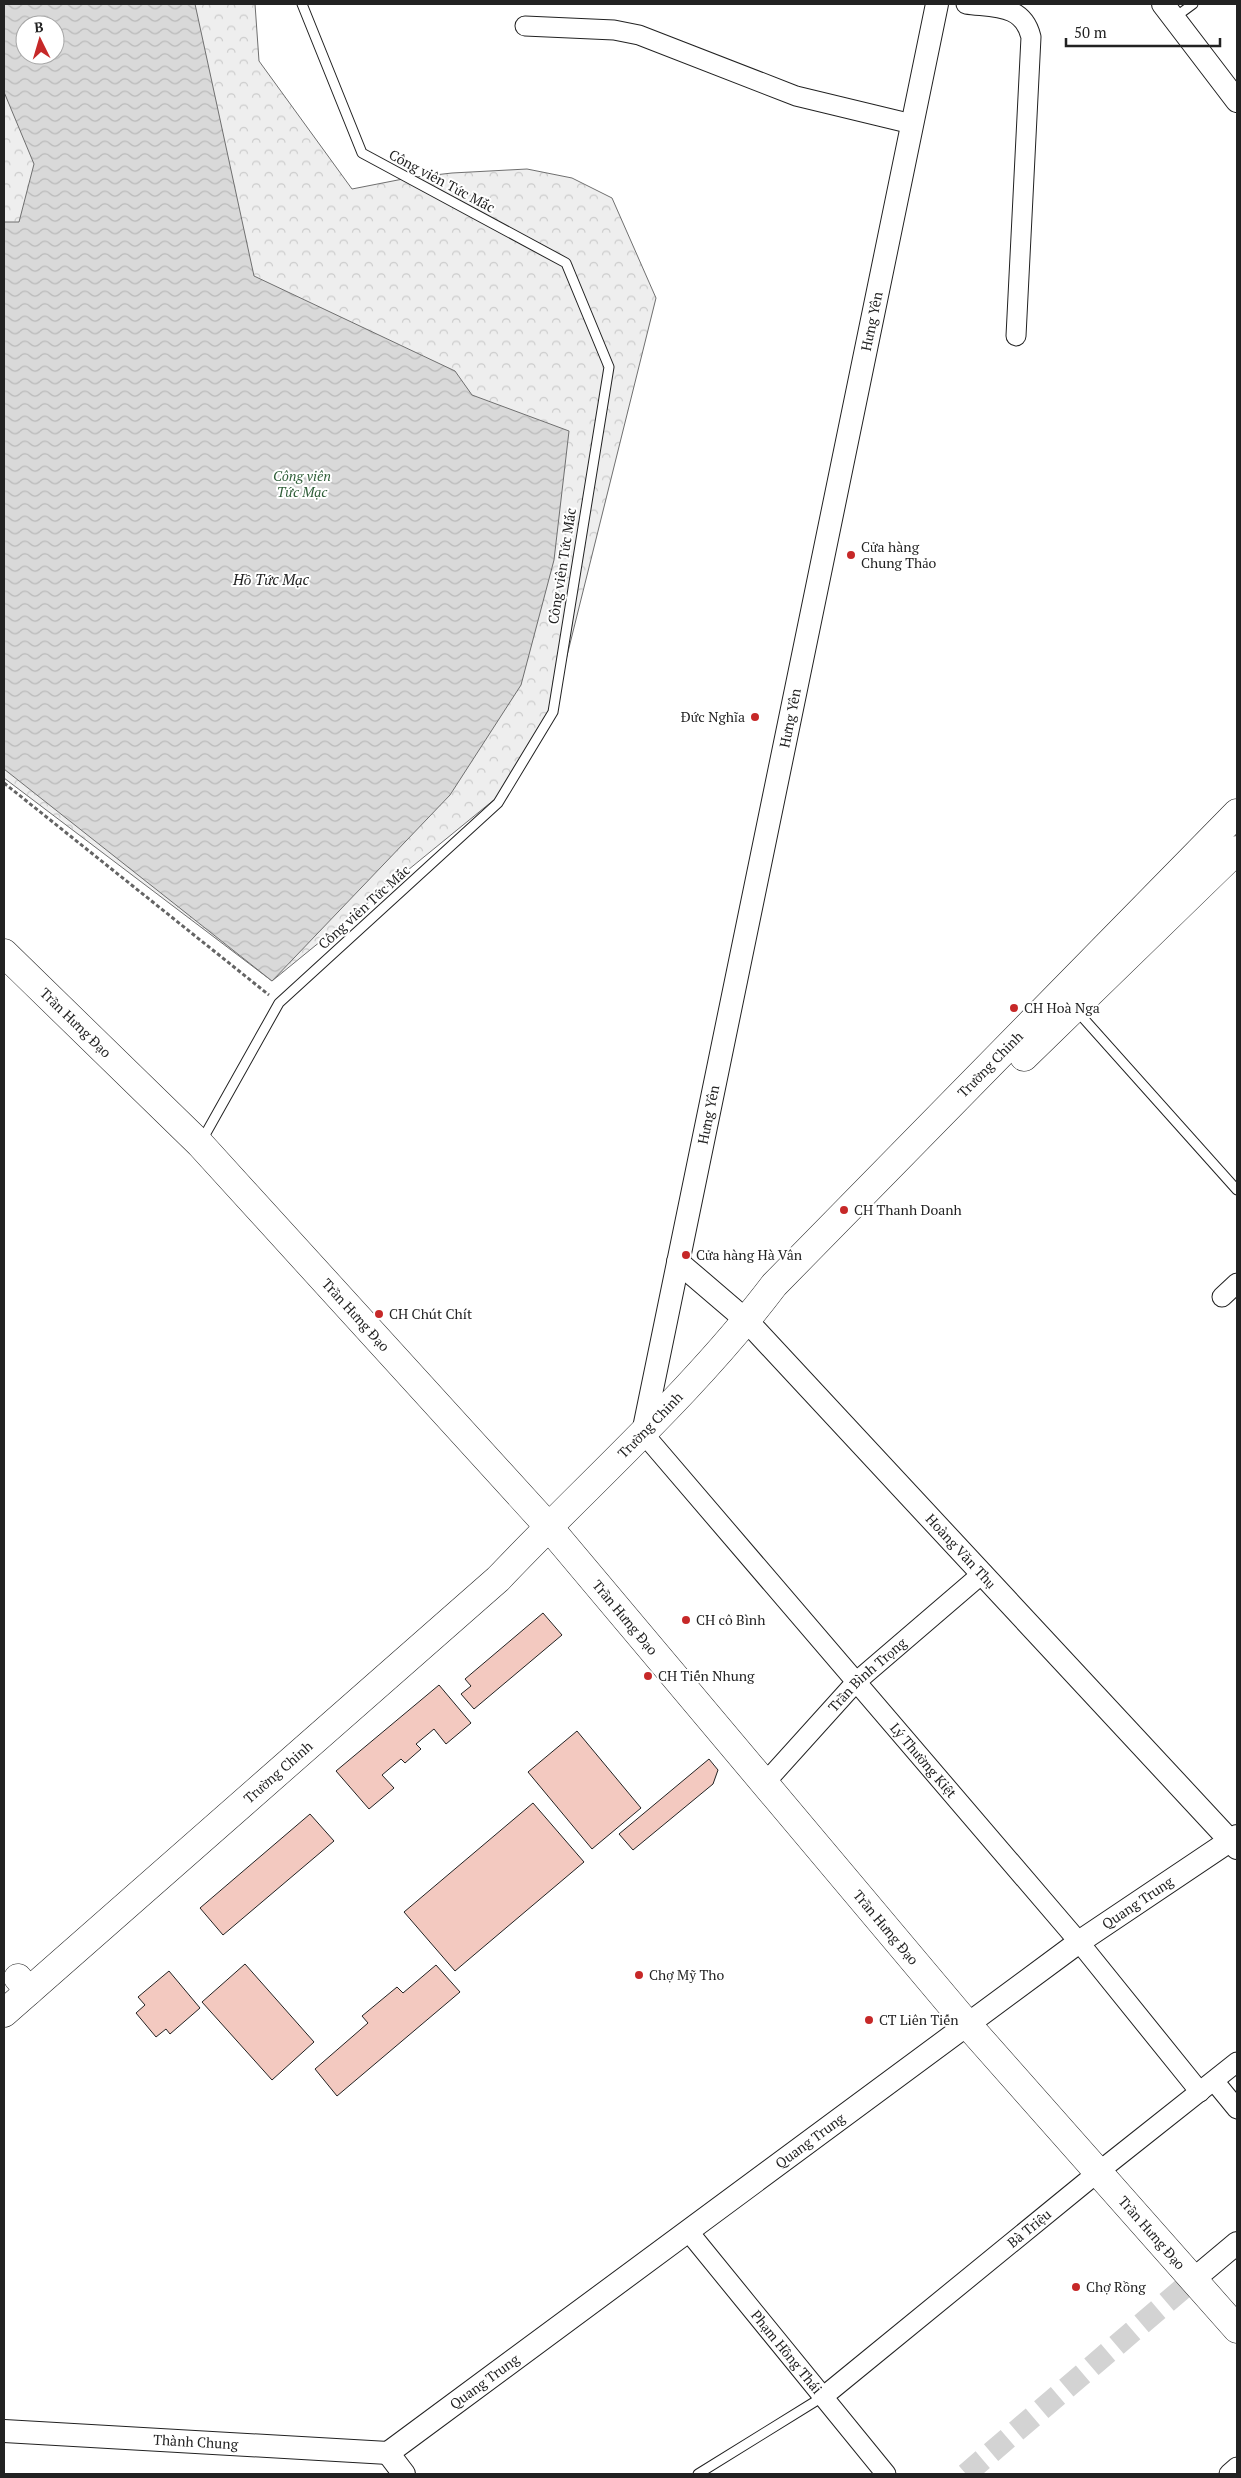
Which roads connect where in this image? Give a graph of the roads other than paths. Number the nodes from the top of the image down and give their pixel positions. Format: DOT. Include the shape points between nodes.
graph roads {
  1 [pos="302,4"];
  2 [pos="937,4"];
  3 [pos="966,4"];
  4 [pos="1193,4"];
  5 [pos="1168,11"];
  6 [pos="525,26"];
  7 [pos="1237,101"];
  8 [pos="912,124"];
  9 [pos="1016,336"];
  10 [pos="1237,813"];
  11 [pos="1237,850"];
  12 [pos="4,953"];
  13 [pos="1074,1008"];
  14 [pos="986,1081"];
  15 [pos="200,1144"];
  16 [pos="1237,1190"];
  17 [pos="678,1262"];
  18 [pos="1237,1283"];
  19 [pos="1222,1297"];
  20 [pos="747,1321"];
  21 [pos="642,1433"];
  22 [pos="548,1526"];
  23 [pos="983,1573"];
  24 [pos="856,1682"];
  25 [pos="764,1785"];
  26 [pos="1235,1842"];
  27 [pos="1079,1942"];
  28 [pos="17,1986"];
  29 [pos="4,2013"];
  30 [pos="966,2024"];
  31 [pos="1237,2062"];
  32 [pos="1207,2087"];
  33 [pos="1237,2109"];
  34 [pos="1097,2173"];
  35 [pos="688,2231"];
  36 [pos="1237,2243"];
  37 [pos="1194,2279"];
  38 [pos="1237,2329"];
  39 [pos="824,2396"];
  40 [pos="4,2431"];
  41 [pos="388,2453"];
  42 [pos="1237,2467"];
  43 [pos="404,2474"];
  44 [pos="698,2474"];
  45 [pos="886,2474"];
  46 [pos="1228,2474"];
  1 -- 15 [label="lane, Công viên Tức Mắc" via="362,153 566,263 609,367 553,712 498,803 279,1003"];
  2 -- 8 [label="street, Hưng Yên"];
  3 -- 9 [label="street" via="1016,12 1028,25 1031,37"];
  4 -- 5 [label="lane"];
  5 -- 7 [label="street"];
  6 -- 8 [label="street" via="614,30 639,35 796,96"];
  8 -- 17 [label="street, Hưng Yên"];
  10 -- 14 [label="main road, Trường Chinh"];
  11 -- 13 [label="main road, Trường Chinh"];
  12 -- 15 [label="main road, Trần Hưng Đạo"];
  13 -- 14 [label="main road, Trường Chinh"];
  13 -- 16 [label="lane"];
  14 -- 20 [label="main road, Trường Chinh" via="774,1286"];
  15 -- 22 [label="main road, Trần Hưng Đạo"];
  17 -- 20 [label="street, Hoàng Văn Thụ"];
  17 -- 21 [label="street, Hưng Yên"];
  18 -- 19 [label="street"];
  20 -- 21 [label="main road, Trường Chinh"];
  20 -- 23 [label="street, Hoàng Văn Thụ"];
  21 -- 22 [label="main road, Trường Chinh"];
  21 -- 24 [label="street, Lý Thường Kiệt"];
  22 -- 25 [label="main road, Trần Hưng Đạo"];
  22 -- 28 [label="main road, Trường Chinh" via="489,1562"];
  23 -- 24 [label="street, Trần Bình Trọng"];
  23 -- 26 [label="street, Hoàng Văn Thụ"];
  24 -- 25 [label="street, Trần Bình Trọng"];
  24 -- 27 [label="street, Lý Thường Kiệt"];
  25 -- 30 [label="main road, Trần Hưng Đạo"];
  26 -- 27 [label="street, Quang Trung"];
  27 -- 30 [label="street, Quang Trung"];
  27 -- 32 [label="street, Lý Thường Kiệt"];
  28 -- 29 [label="main road, Trường Chinh"];
  30 -- 34 [label="main road, Trần Hưng Đạo"];
  30 -- 35 [label="street, Quang Trung"];
  31 -- 32 [label="street, Bà Triệu"];
  32 -- 33 [label="street, Lý Thường Kiệt"];
  32 -- 34 [label="street, Bà Triệu"];
  34 -- 37 [label="main road, Trần Hưng Đạo"];
  34 -- 39 [label="street, Bà Triệu"];
  35 -- 39 [label="street, Phạm Hồng Thái"];
  35 -- 41 [label="street, Quang Trung"];
  36 -- 37 [label="street"];
  37 -- 38 [label="main road, Trần Hưng Đạo"];
  39 -- 44 [label="lane"];
  39 -- 45 [label="street, Phạm Hồng Thái"];
  40 -- 41 [label="street, Thành Chung"];
  41 -- 43 [label="street"];
  42 -- 46 [label="street"];
}
